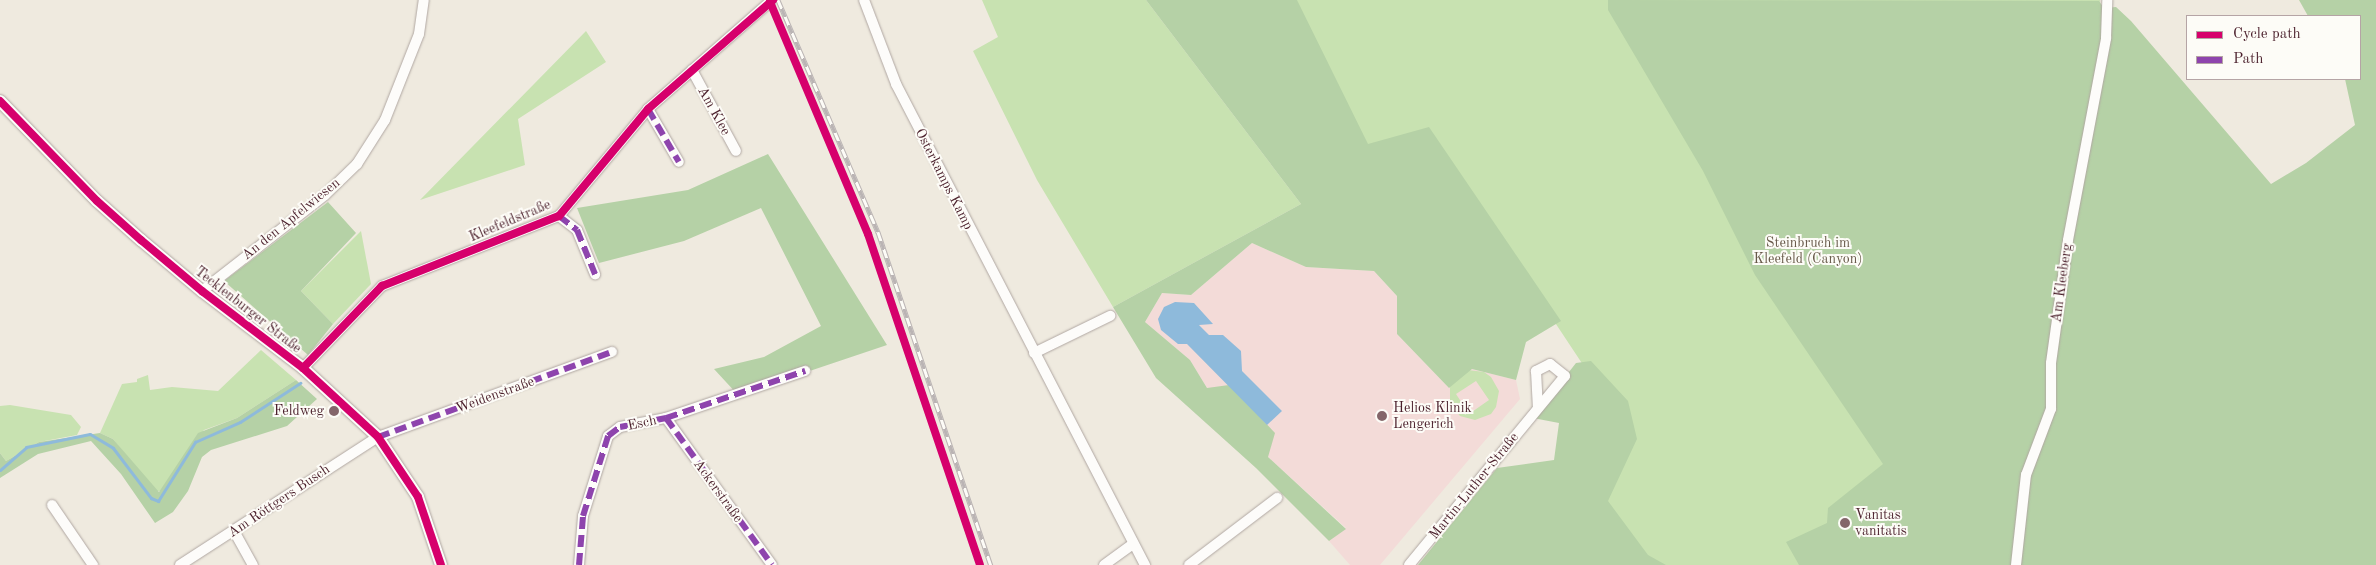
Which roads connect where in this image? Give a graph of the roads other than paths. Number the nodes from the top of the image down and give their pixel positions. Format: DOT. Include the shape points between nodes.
graph roads {
  1 [pos="424,0"];
  2 [pos="864,0"];
  3 [pos="2107,0"];
  4 [pos="770,2"];
  5 [pos="692,70"];
  6 [pos="0,101"];
  7 [pos="648,108"];
  8 [pos="736,152"];
  9 [pos="679,162"];
  10 [pos="559,216"];
  11 [pos="595,274"];
  12 [pos="202,292"];
  13 [pos="1110,316"];
  14 [pos="612,352"];
  15 [pos="1034,353"];
  16 [pos="303,368"];
  17 [pos="805,371"];
  18 [pos="1538,408"];
  19 [pos="666,418"];
  20 [pos="378,437"];
  21 [pos="1277,498"];
  22 [pos="52,505"];
  23 [pos="234,531"];
  24 [pos="1133,544"];
  25 [pos="93,565"];
  26 [pos="180,565"];
  27 [pos="253,565"];
  28 [pos="441,565"];
  29 [pos="579,565"];
  30 [pos="772,565"];
  31 [pos="1104,565"];
  32 [pos="1145,565"];
  33 [pos="1189,565"];
  34 [pos="1409,565"];
  35 [pos="2016,565"];
  1 -- 12 [label="street, An den Apfelwiesen" via="418,34 385,120 357,164 325,195"];
  2 -- 15 [label="street, Osterkamps Kamp" via="896,84"];
  3 -- 35 [label="street, Am Kleeberg" via="2106,38 2067,249 2051,363 2051,409 2026,475"];
  4 -- 5 [label="street, Kleefeldstraße"];
  5 -- 7 [label="street, Kleefeldstraße"];
  5 -- 8 [label="street, Am Klee"];
  6 -- 12 [label="street, Tecklenburger Straße" via="97,201"];
  7 -- 9 [label="street"];
  7 -- 10 [label="street, Kleefeldstraße"];
  10 -- 11 [label="street" via="577,230"];
  10 -- 16 [label="street, Kleefeldstraße" via="382,286"];
  12 -- 16 [label="street, Tecklenburger Straße"];
  13 -- 15 [label="street"];
  14 -- 20 [label="street, Weidenstraße"];
  15 -- 24 [label="street, Osterkamps Kamp"];
  16 -- 20 [label="street, Tecklenburger Straße"];
  17 -- 19 [label="street, Esch"];
  18 -- 34 [label="street, Martin-Luther-Straße"];
  19 -- 29 [label="street, Esch" via="620,428 608,436 583,516"];
  19 -- 30 [label="street, Ackerstraße"];
  20 -- 23 [label="street, Am Röttgers Busch"];
  20 -- 28 [label="street, Tecklenburger Straße" via="418,497"];
  21 -- 33 [label="street"];
  22 -- 25 [label="street"];
  23 -- 26 [label="street, Am Röttgers Busch"];
  23 -- 27 [label="street"];
  24 -- 31 [label="street"];
  24 -- 32 [label="street, Osterkamps Kamp"];
}
